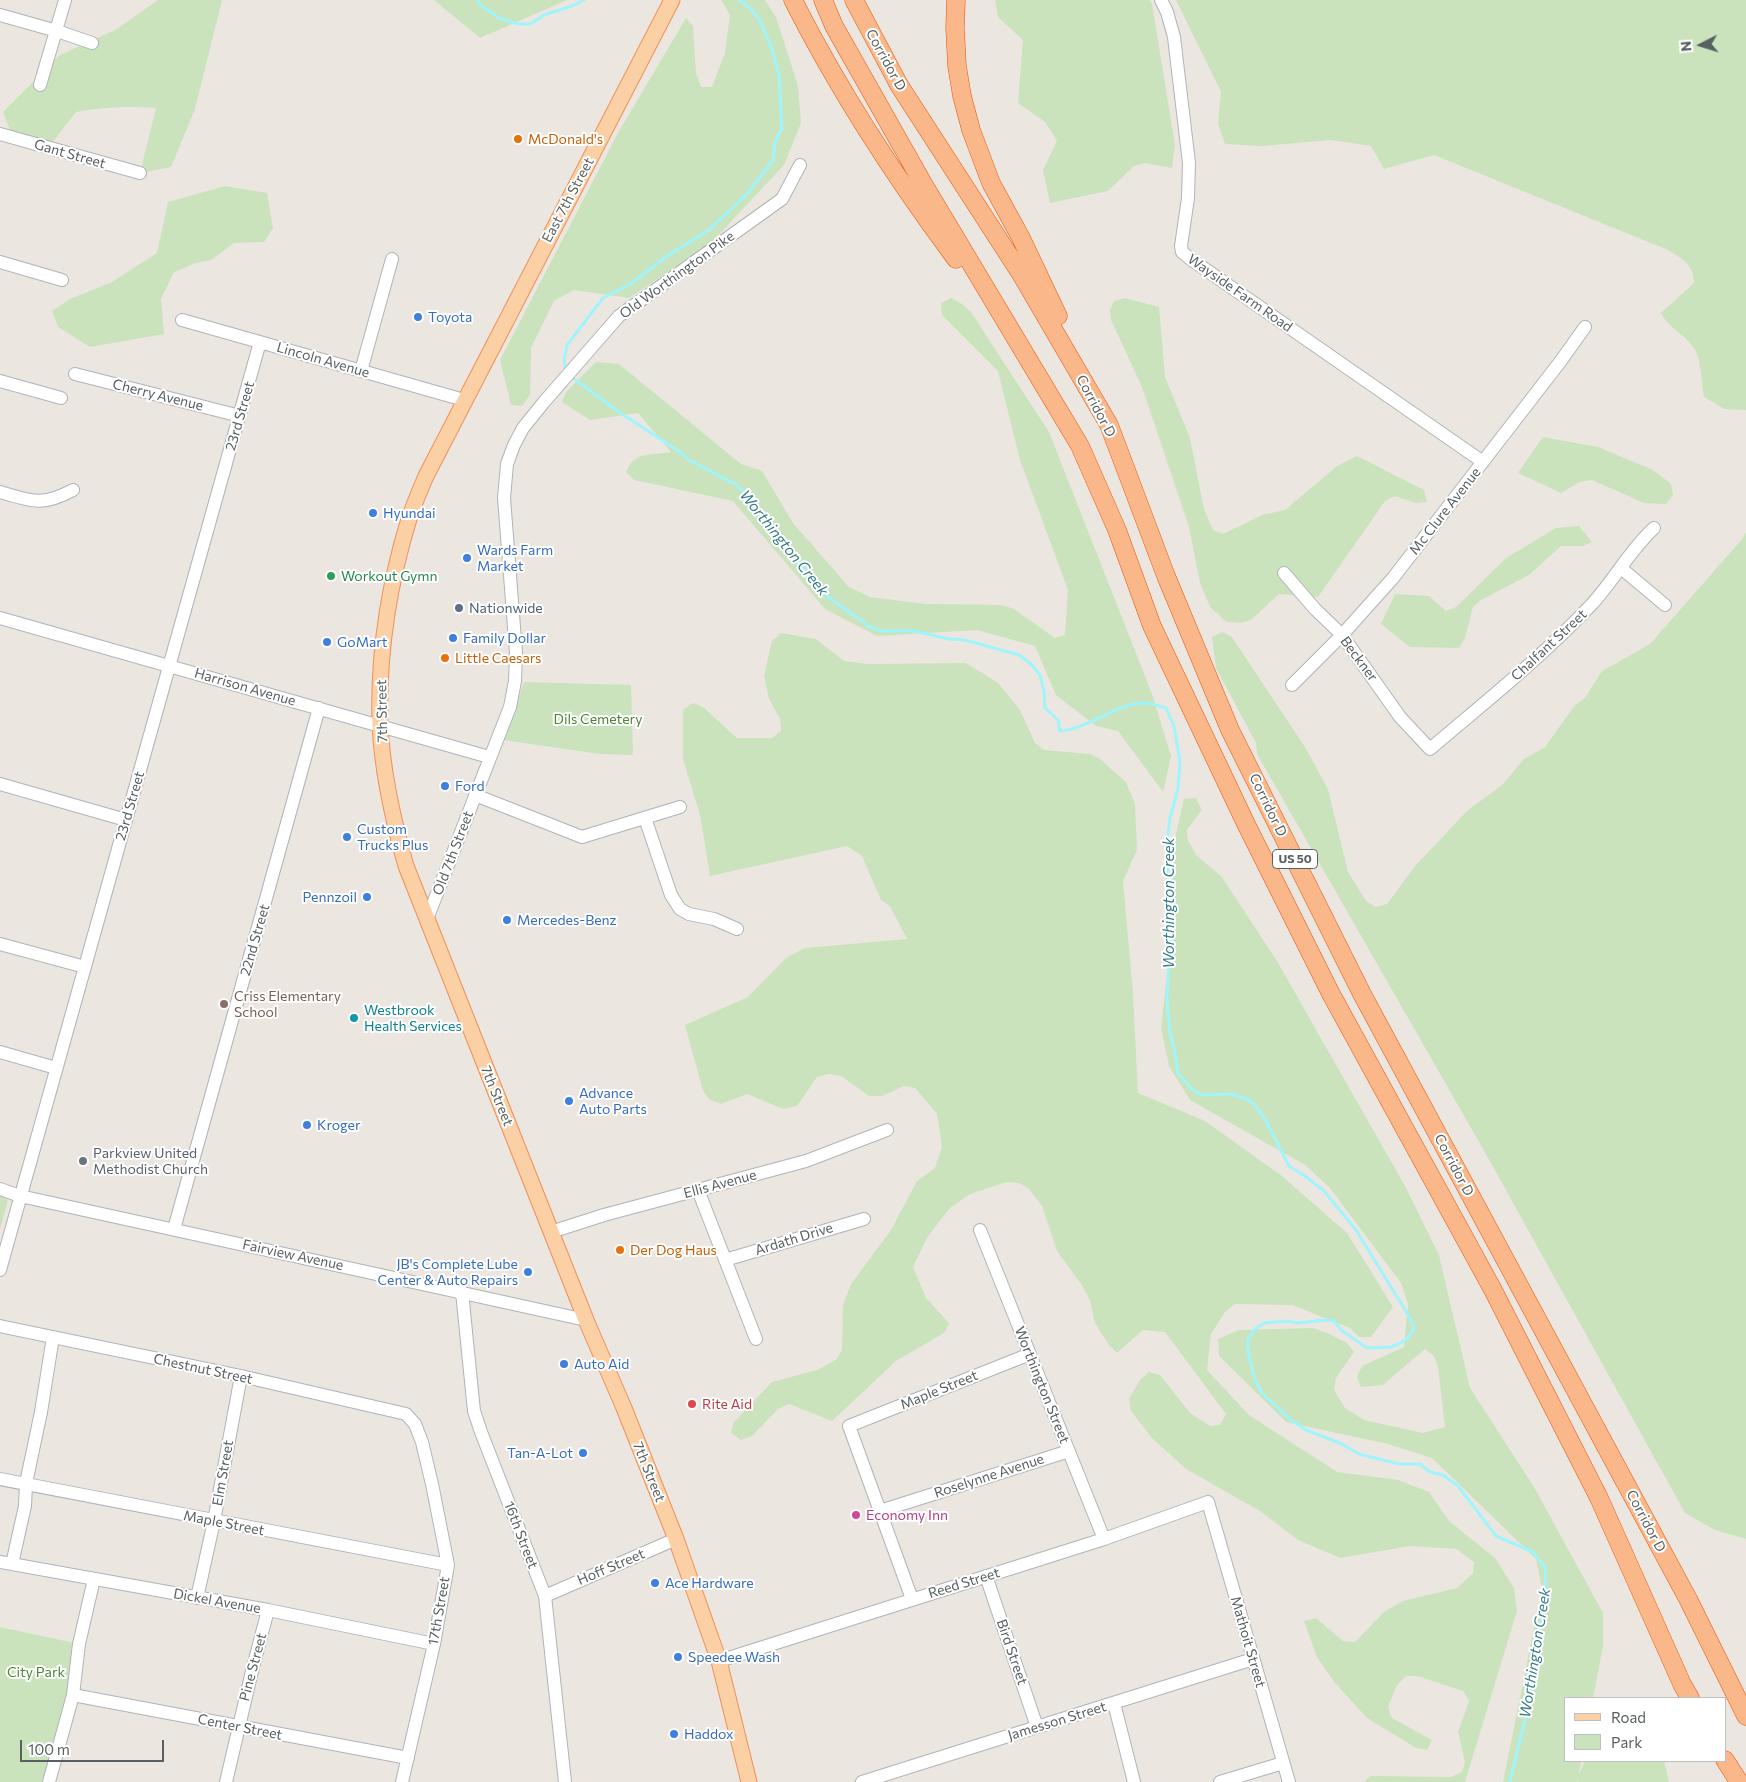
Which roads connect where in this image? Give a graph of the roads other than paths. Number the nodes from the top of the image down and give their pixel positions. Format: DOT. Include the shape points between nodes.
graph roads {
  1 [pos="65,0"];
  2 [pos="672,0"];
  3 [pos="793,0"];
  4 [pos="822,0"];
  5 [pos="854,0"];
  6 [pos="956,0"];
  7 [pos="1160,0"];
  8 [pos="0,15"];
  9 [pos="57,31"];
  10 [pos="92,43"];
  11 [pos="40,84"];
  12 [pos="0,134"];
  13 [pos="800,165"];
  14 [pos="140,173"];
  15 [pos="392,259"];
  16 [pos="0,262"];
  17 [pos="62,280"];
  18 [pos="182,320"];
  19 [pos="1585,327"];
  20 [pos="1011,331"];
  21 [pos="260,342"];
  22 [pos="361,371"];
  23 [pos="75,374"];
  24 [pos="0,381"];
  25 [pos="61,398"];
  26 [pos="464,400"];
  27 [pos="240,416"];
  28 [pos="1109,425"];
  29 [pos="1483,462"];
  30 [pos="507,464"];
  31 [pos="72,490"];
  32 [pos="0,492"];
  33 [pos="1654,528"];
  34 [pos="1621,568"];
  35 [pos="1284,573"];
  36 [pos="1665,605"];
  37 [pos="0,618"];
  38 [pos="1342,635"];
  39 [pos="170,666"];
  40 [pos="1292,685"];
  41 [pos="319,708"];
  42 [pos="380,725"];
  43 [pos="1430,749"];
  44 [pos="490,757"];
  45 [pos="0,784"];
  46 [pos="475,795"];
  47 [pos="680,807"];
  48 [pos="645,818"];
  49 [pos="126,820"];
  50 [pos="426,919"];
  51 [pos="737,929"];
  52 [pos="0,944"];
  53 [pos="85,967"];
  54 [pos="0,1052"];
  55 [pos="56,1068"];
  56 [pos="887,1130"];
  57 [pos="0,1189"];
  58 [pos="698,1190"];
  59 [pos="20,1196"];
  60 [pos="864,1219"];
  61 [pos="174,1229"];
  62 [pos="980,1230"];
  63 [pos="551,1232"];
  64 [pos="725,1260"];
  65 [pos="0,1270"];
  66 [pos="462,1292"];
  67 [pos="586,1320"];
  68 [pos="0,1326"];
  69 [pos="53,1337"];
  70 [pos="756,1339"];
  71 [pos="1030,1354"];
  72 [pos="240,1376"];
  73 [pos="406,1414"];
  74 [pos="1068,1451"];
  75 [pos="0,1479"];
  76 [pos="26,1483"];
  77 [pos="1208,1502"];
  78 [pos="880,1511"];
  79 [pos="214,1521"];
  80 [pos="676,1539"];
  81 [pos="1104,1539"];
  82 [pos="6,1563"];
  83 [pos="448,1565"];
  84 [pos="986,1576"];
  85 [pos="94,1579"];
  86 [pos="545,1596"];
  87 [pos="197,1598"];
  88 [pos="912,1599"];
  89 [pos="268,1610"];
  90 [pos="434,1644"];
  91 [pos="1253,1659"];
  92 [pos="719,1662"];
  93 [pos="73,1695"];
  94 [pos="1689,1697"];
  95 [pos="1114,1703"];
  96 [pos="1746,1716"];
  97 [pos="238,1726"];
  98 [pos="1037,1727"];
  99 [pos="408,1758"];
  100 [pos="1283,1762"];
  101 [pos="1726,1762"];
  102 [pos="49,1782"];
  103 [pos="226,1782"];
  104 [pos="402,1782"];
  105 [pos="565,1782"];
  106 [pos="749,1782"];
  107 [pos="862,1782"];
  108 [pos="1134,1782"];
  109 [pos="1220,1782"];
  110 [pos="1289,1782"];
  111 [pos="1739,1782"];
  1 -- 9 [label="street"];
  2 -- 26 [label="main road, East 7th Street"];
  3 -- 20 [label="highway" via="866,130"];
  4 -- 20 [label="highway, Corridor D / US 50" via="916,172"];
  5 -- 28 [label="highway, Corridor D / US 50" via="899,85 1021,274"];
  6 -- 28 [label="highway" via="958,66 971,130 991,183"];
  7 -- 29 [label="street, Wayside Farm Road" via="1174,36 1189,163 1182,252"];
  8 -- 9 [label="street"];
  9 -- 10 [label="street"];
  9 -- 11 [label="street"];
  12 -- 14 [label="street, Gant Street"];
  13 -- 30 [label="street, Old Worthington Pike" via="782,199 619,316 523,428"];
  15 -- 22 [label="street"];
  16 -- 17 [label="street"];
  18 -- 21 [label="street, Lincoln Avenue"];
  19 -- 29 [label="street, Mc Clure Avenue"];
  20 -- 94 [label="highway, Corridor D / US 50" via="1080,446 1117,530 1152,626 1246,824 1331,994 1493,1290 1594,1489"];
  21 -- 22 [label="street, Lincoln Avenue"];
  21 -- 27 [label="street, 23rd Street"];
  22 -- 26 [label="street, Lincoln Avenue"];
  23 -- 27 [label="street, Cherry Avenue"];
  24 -- 25 [label="street"];
  26 -- 42 [label="main road, 7th Street" via="426,476 410,519 394,581 384,639"];
  27 -- 39 [label="street, 23rd Street"];
  28 -- 96 [label="highway, Corridor D / US 50" via="1166,576 1230,730 1362,994 1688,1599"];
  29 -- 38 [label="street, Mc Clure Avenue" via="1393,578"];
  30 -- 44 [label="street, Old 7th Street" via="504,498 516,653 515,681 510,707"];
  31 -- 32 [label="street" via="45,502 33,502"];
  33 -- 34 [label="street, Chalfant Street"];
  34 -- 36 [label="street"];
  34 -- 43 [label="street, Chalfant Street" via="1592,604 1523,671"];
  35 -- 38 [label="street, Beckner" via="1314,609"];
  37 -- 39 [label="street, Harrison Avenue"];
  38 -- 40 [label="street, Mc Clure Avenue"];
  38 -- 43 [label="street, Beckner" via="1400,717"];
  39 -- 41 [label="street, Harrison Avenue"];
  39 -- 49 [label="street, 23rd Street"];
  41 -- 42 [label="street, Harrison Avenue"];
  41 -- 61 [label="street, 22nd Street"];
  42 -- 44 [label="street, Harrison Avenue"];
  42 -- 50 [label="main road, 7th Street" via="398,838"];
  44 -- 46 [label="street, Old 7th Street"];
  45 -- 49 [label="street"];
  46 -- 48 [label="street" via="582,837"];
  46 -- 50 [label="street, Old 7th Street"];
  47 -- 48 [label="street"];
  48 -- 51 [label="street" via="671,896 680,909"];
  49 -- 53 [label="street, 23rd Street"];
  50 -- 63 [label="main road, 7th Street"];
  52 -- 53 [label="street"];
  53 -- 55 [label="street, 23rd Street"];
  54 -- 55 [label="street"];
  55 -- 59 [label="street, 23rd Street"];
  56 -- 58 [label="street, Ellis Avenue" via="806,1161"];
  57 -- 59 [label="street, Fairview Avenue"];
  58 -- 63 [label="street, Ellis Avenue"];
  58 -- 64 [label="street"];
  59 -- 61 [label="street, Fairview Avenue"];
  59 -- 65 [label="street, 23rd Street"];
  60 -- 64 [label="street, Ardath Drive"];
  61 -- 66 [label="street, Fairview Avenue"];
  62 -- 71 [label="street, Worthington Street"];
  63 -- 67 [label="main road, 7th Street"];
  64 -- 70 [label="street"];
  66 -- 67 [label="street, Fairview Avenue"];
  66 -- 86 [label="street, 16th Street" via="474,1411"];
  67 -- 80 [label="main road, 7th Street"];
  68 -- 69 [label="street, Chestnut Street"];
  69 -- 72 [label="street, Chestnut Street"];
  69 -- 76 [label="street"];
  71 -- 74 [label="street, Worthington Street"];
  71 -- 78 [label="street, Maple Street" via="849,1426"];
  72 -- 73 [label="street, Chestnut Street"];
  72 -- 79 [label="street, Elm Street"];
  73 -- 83 [label="street, 17th Street" via="416,1424"];
  74 -- 78 [label="street, Roselynne Avenue"];
  74 -- 81 [label="street, Worthington Street"];
  75 -- 76 [label="street, Maple Street"];
  76 -- 79 [label="street, Maple Street"];
  76 -- 82 [label="street" via="25,1506"];
  77 -- 81 [label="street, Reed Street"];
  77 -- 91 [label="street, Mathoit Street"];
  78 -- 88 [label="street"];
  79 -- 83 [label="street, Maple Street"];
  79 -- 87 [label="street, Elm Street"];
  80 -- 86 [label="street, Hoff Street"];
  80 -- 92 [label="main road, 7th Street"];
  81 -- 84 [label="street, Reed Street"];
  82 -- 85 [label="street, Dickel Avenue"];
  83 -- 90 [label="street, 17th Street"];
  84 -- 88 [label="street, Reed Street"];
  84 -- 98 [label="street, Bird Street"];
  85 -- 87 [label="street, Dickel Avenue"];
  85 -- 93 [label="street" via="79,1644"];
  86 -- 105 [label="street, 16th Street"];
  87 -- 89 [label="street, Dickel Avenue"];
  88 -- 92 [label="street, Reed Street"];
  89 -- 90 [label="street, Dickel Avenue"];
  89 -- 97 [label="street, Pine Street"];
  90 -- 99 [label="street, 17th Street"];
  91 -- 95 [label="street, Jamesson Street"];
  91 -- 100 [label="street, Mathoit Street"];
  92 -- 106 [label="main road, 7th Street"];
  93 -- 97 [label="street, Center Street"];
  93 -- 102 [label="street"];
  95 -- 98 [label="street, Jamesson Street"];
  95 -- 108 [label="street"];
  97 -- 99 [label="street, Center Street"];
  97 -- 103 [label="street, Pine Street"];
  98 -- 107 [label="street, Jamesson Street"];
  99 -- 104 [label="street, 17th Street"];
  100 -- 109 [label="street"];
  100 -- 110 [label="street, Mathoit Street"];
  101 -- 111 [label="highway"];
}
